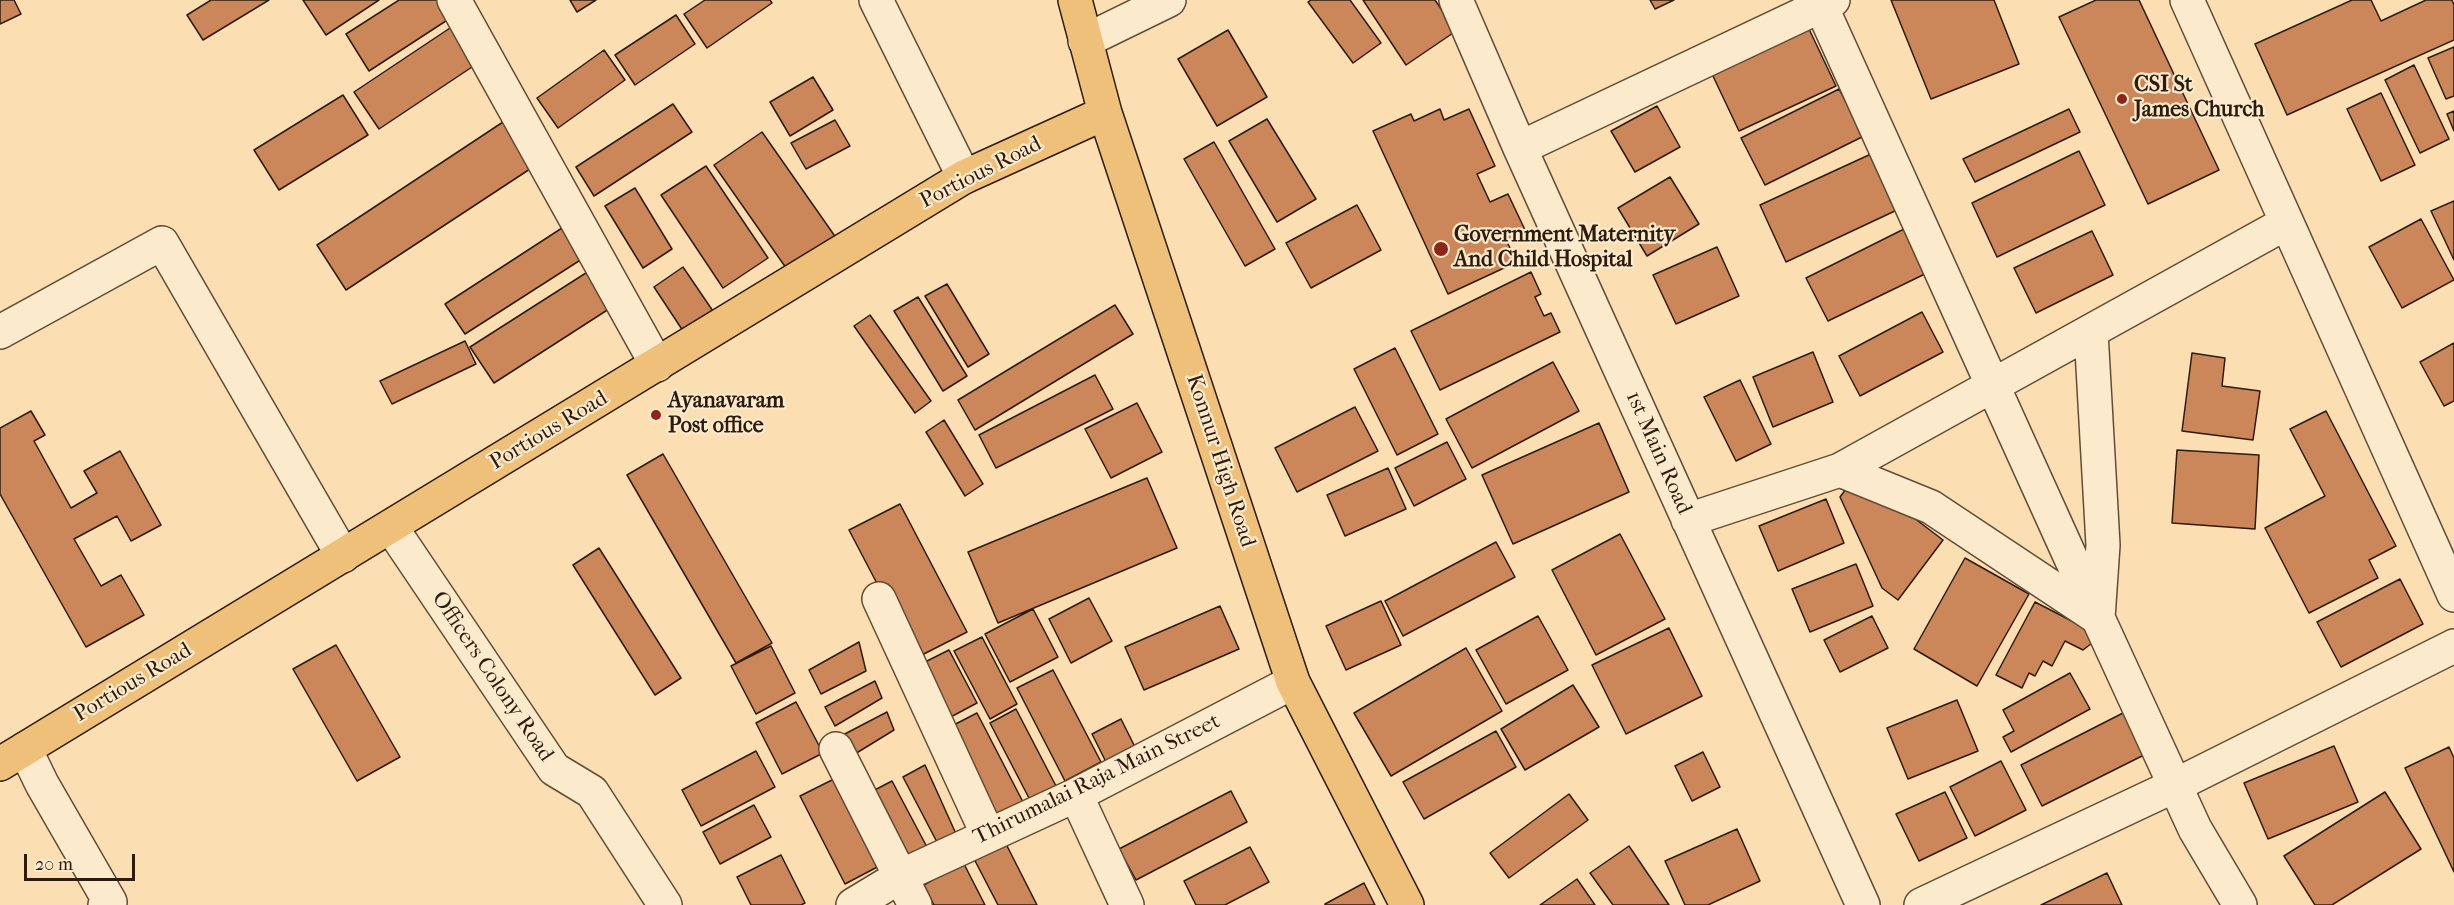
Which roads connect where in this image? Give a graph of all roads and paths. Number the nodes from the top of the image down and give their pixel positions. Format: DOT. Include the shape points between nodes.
graph roads {
  1 [pos="454,0"];
  2 [pos="876,0"];
  3 [pos="1075,0"];
  4 [pos="1169,0"];
  5 [pos="1456,0"];
  6 [pos="2187,0"];
  7 [pos="1827,3"];
  8 [pos="1085,41"];
  9 [pos="1105,113"];
  10 [pos="1520,148"];
  11 [pos="963,177"];
  12 [pos="2286,223"];
  13 [pos="0,332"];
  14 [pos="2091,332"];
  15 [pos="657,365"];
  16 [pos="1992,386"];
  17 [pos="1840,470"];
  18 [pos="1688,520"];
  19 [pos="391,526"];
  20 [pos="343,556"];
  21 [pos="2454,595"];
  22 [pos="879,599"];
  23 [pos="2098,618"];
  24 [pos="2454,646"];
  25 [pos="1293,682"];
  26 [pos="836,749"];
  27 [pos="13,757"];
  28 [pos="2176,785"];
  29 [pos="1076,795"];
  30 [pos="988,835"];
  31 [pos="901,876"];
  32 [pos="109,904"];
  33 [pos="665,905"];
  34 [pos="853,905"];
  35 [pos="915,905"];
  36 [pos="1127,905"];
  37 [pos="1407,905"];
  38 [pos="1863,905"];
  39 [pos="1921,905"];
  40 [pos="2240,905"];
  1 -- 15 [label="street"];
  2 -- 11 [label="street"];
  3 -- 8 [label="main road, Konnur High Road"];
  4 -- 8 [label="street"];
  5 -- 10 [label="street, 1st Main Road"];
  6 -- 12 [label="street"];
  7 -- 10 [label="street"];
  7 -- 16 [label="street"];
  8 -- 9 [label="main road, Konnur High Road"];
  9 -- 11 [label="main road, Portious Road"];
  9 -- 25 [label="main road, Konnur High Road"];
  10 -- 18 [label="street, 1st Main Road"];
  11 -- 15 [label="main road, Portious Road"];
  12 -- 14 [label="street"];
  12 -- 21 [label="street"];
  13 -- 20 [label="street" via="162,243"];
  14 -- 16 [label="street"];
  14 -- 23 [label="street" via="2103,545"];
  15 -- 19 [label="main road, Portious Road"];
  16 -- 17 [label="street"];
  16 -- 23 [label="street"];
  17 -- 18 [label="street"];
  17 -- 23 [label="street" via="1931,507"];
  18 -- 38 [label="street, 1st Main Road"];
  19 -- 20 [label="main road, Portious Road"];
  19 -- 33 [label="street, Officers Colony Road" via="554,769 592,792"];
  20 -- 27 [label="main road, Portious Road"];
  22 -- 30 [label="street"];
  23 -- 28 [label="street"];
  24 -- 28 [label="street"];
  25 -- 29 [label="street, Thirumalai Raja Main Street"];
  25 -- 37 [label="main road, Konnur High Road"];
  26 -- 31 [label="street"];
  27 -- 32 [label="street" via="42,784"];
  28 -- 39 [label="street"];
  28 -- 40 [label="street" via="2195,829"];
  29 -- 30 [label="street, Thirumalai Raja Main Street"];
  29 -- 36 [label="street"];
  30 -- 31 [label="street, Thirumalai Raja Main Street"];
  31 -- 34 [label="street, Thirumalai Raja Main Street"];
  31 -- 35 [label="street"];
}
